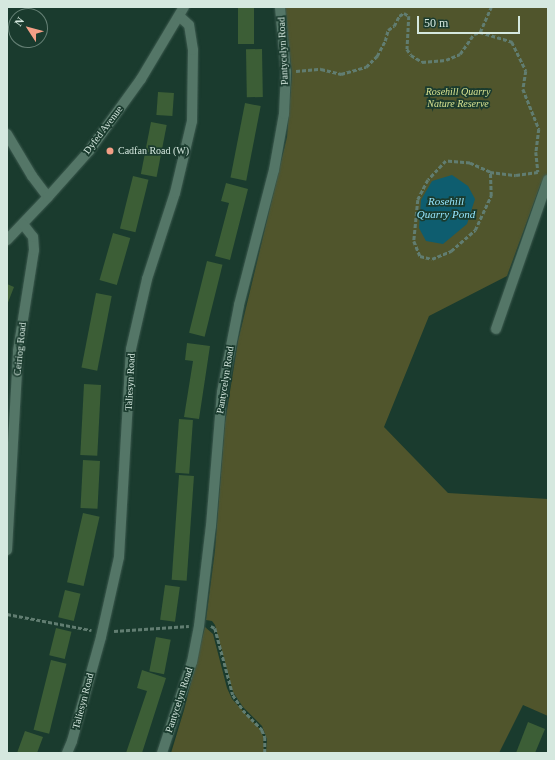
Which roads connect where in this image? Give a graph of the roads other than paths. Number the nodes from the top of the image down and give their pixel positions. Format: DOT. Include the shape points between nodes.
graph roads {
  1 [pos="280,7"];
  2 [pos="181,11"];
  3 [pos="7,134"];
  4 [pos="548,180"];
  5 [pos="48,197"];
  6 [pos="23,224"];
  7 [pos="7,240"];
  8 [pos="496,329"];
  9 [pos="7,550"];
  10 [pos="66,753"];
  11 [pos="162,753"];
  1 -- 11 [label="street, Pantycelyn Road" via="286,72 284,114 274,170 239,305 222,392 211,526 200,620 192,662"];
  2 -- 5 [label="street, Dyfed Avenue" via="140,79 89,151"];
  2 -- 10 [label="street, Taliesyn Road" via="189,25 193,50 192,120 175,194 147,279 132,350 118,557 101,638 72,741"];
  3 -- 5 [label="street"];
  4 -- 8 [label="street"];
  5 -- 6 [label="street, Dyfed Avenue"];
  6 -- 7 [label="street, Dyfed Avenue"];
  6 -- 9 [label="street, Ceiriog Road" via="33,236 34,250 18,351"];
}
